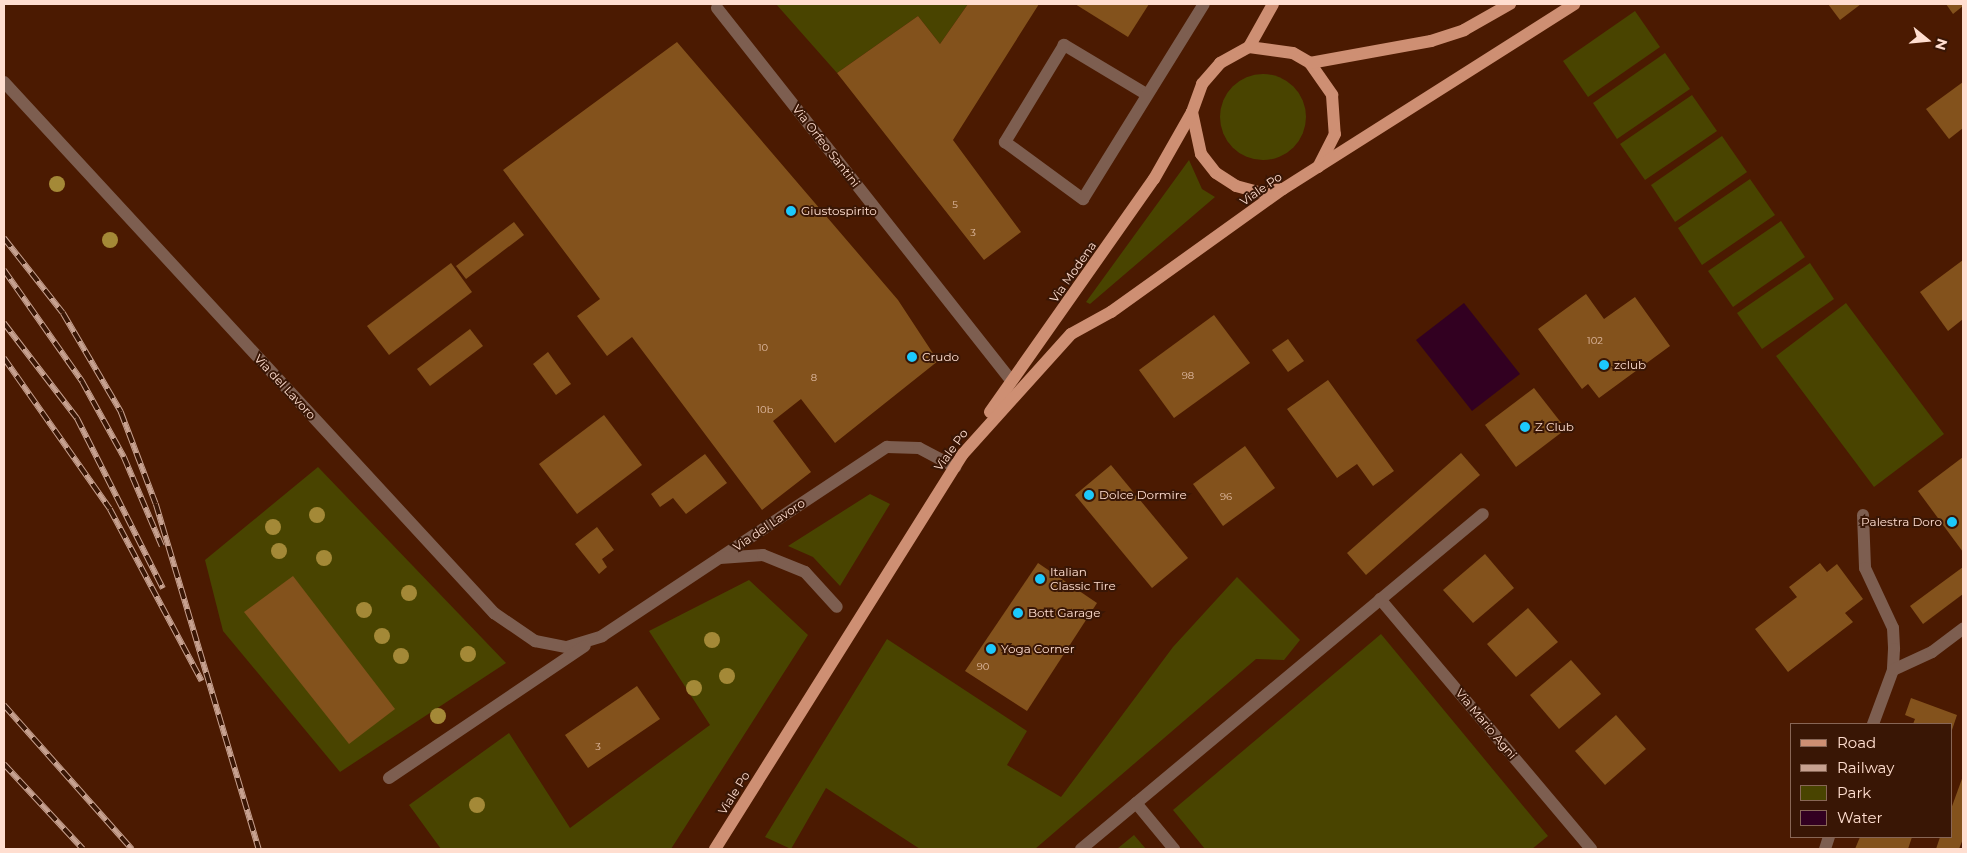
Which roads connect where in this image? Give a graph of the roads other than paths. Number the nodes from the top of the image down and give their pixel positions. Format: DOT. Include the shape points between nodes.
graph roads {
  1 [pos="1204,4"];
  2 [pos="1273,4"];
  3 [pos="1510,4"];
  4 [pos="1574,4"];
  5 [pos="717,8"];
  6 [pos="1249,47"];
  7 [pos="1310,63"];
  8 [pos="4,82"];
  9 [pos="1146,94"];
  10 [pos="1192,112"];
  11 [pos="1317,169"];
  12 [pos="1283,189"];
  13 [pos="1010,379"];
  14 [pos="970,444"];
  15 [pos="955,467"];
  16 [pos="1482,514"];
  17 [pos="1863,515"];
  18 [pos="720,558"];
  19 [pos="1380,599"];
  20 [pos="838,607"];
  21 [pos="1963,629"];
  22 [pos="591,642"];
  23 [pos="1893,670"];
  24 [pos="1872,723"];
  25 [pos="389,778"];
  26 [pos="1136,803"];
  27 [pos="716,849"];
  28 [pos="1081,849"];
  29 [pos="1174,849"];
  30 [pos="1591,849"];
  1 -- 9 [label="street"];
  2 -- 6 [label="main road"];
  3 -- 7 [label="main road" via="1464,30 1431,41"];
  4 -- 11 [label="main road, Viale Po"];
  5 -- 13 [label="street, Via Orfeo Santini"];
  6 -- 7 [label="main road" via="1274,48"];
  6 -- 10 [label="main road, Via Modena" via="1220,63 1202,84"];
  7 -- 11 [label="main road" via="1332,95 1335,134"];
  8 -- 22 [label="street, Via del Lavoro" via="494,614 513,630 546,644"];
  9 -- 9 [label="street" via="1064,45 1005,142 1083,199"];
  10 -- 12 [label="main road" via="1201,154 1216,173 1236,186 1259,192"];
  10 -- 13 [label="main road, Via Modena" via="1127,218"];
  11 -- 12 [label="main road, Viale Po"];
  12 -- 14 [label="main road, Viale Po" via="1111,312 1071,334"];
  13 -- 14 [label="main road, Via Modena"];
  14 -- 15 [label="main road, Viale Po"];
  15 -- 18 [label="street, Via del Lavoro" via="919,448 887,448"];
  15 -- 27 [label="main road, Viale Po"];
  16 -- 19 [label="street"];
  17 -- 23 [label="street" via="1865,568 1893,628"];
  18 -- 20 [label="street" via="763,555 805,572"];
  18 -- 22 [label="street, Via del Lavoro"];
  19 -- 26 [label="street"];
  19 -- 30 [label="street, Via Mario Agni"];
  21 -- 23 [label="street" via="1932,652"];
  22 -- 25 [label="street, Via del Lavoro"];
  23 -- 24 [label="street"];
  26 -- 28 [label="street"];
  26 -- 29 [label="street"];
}
